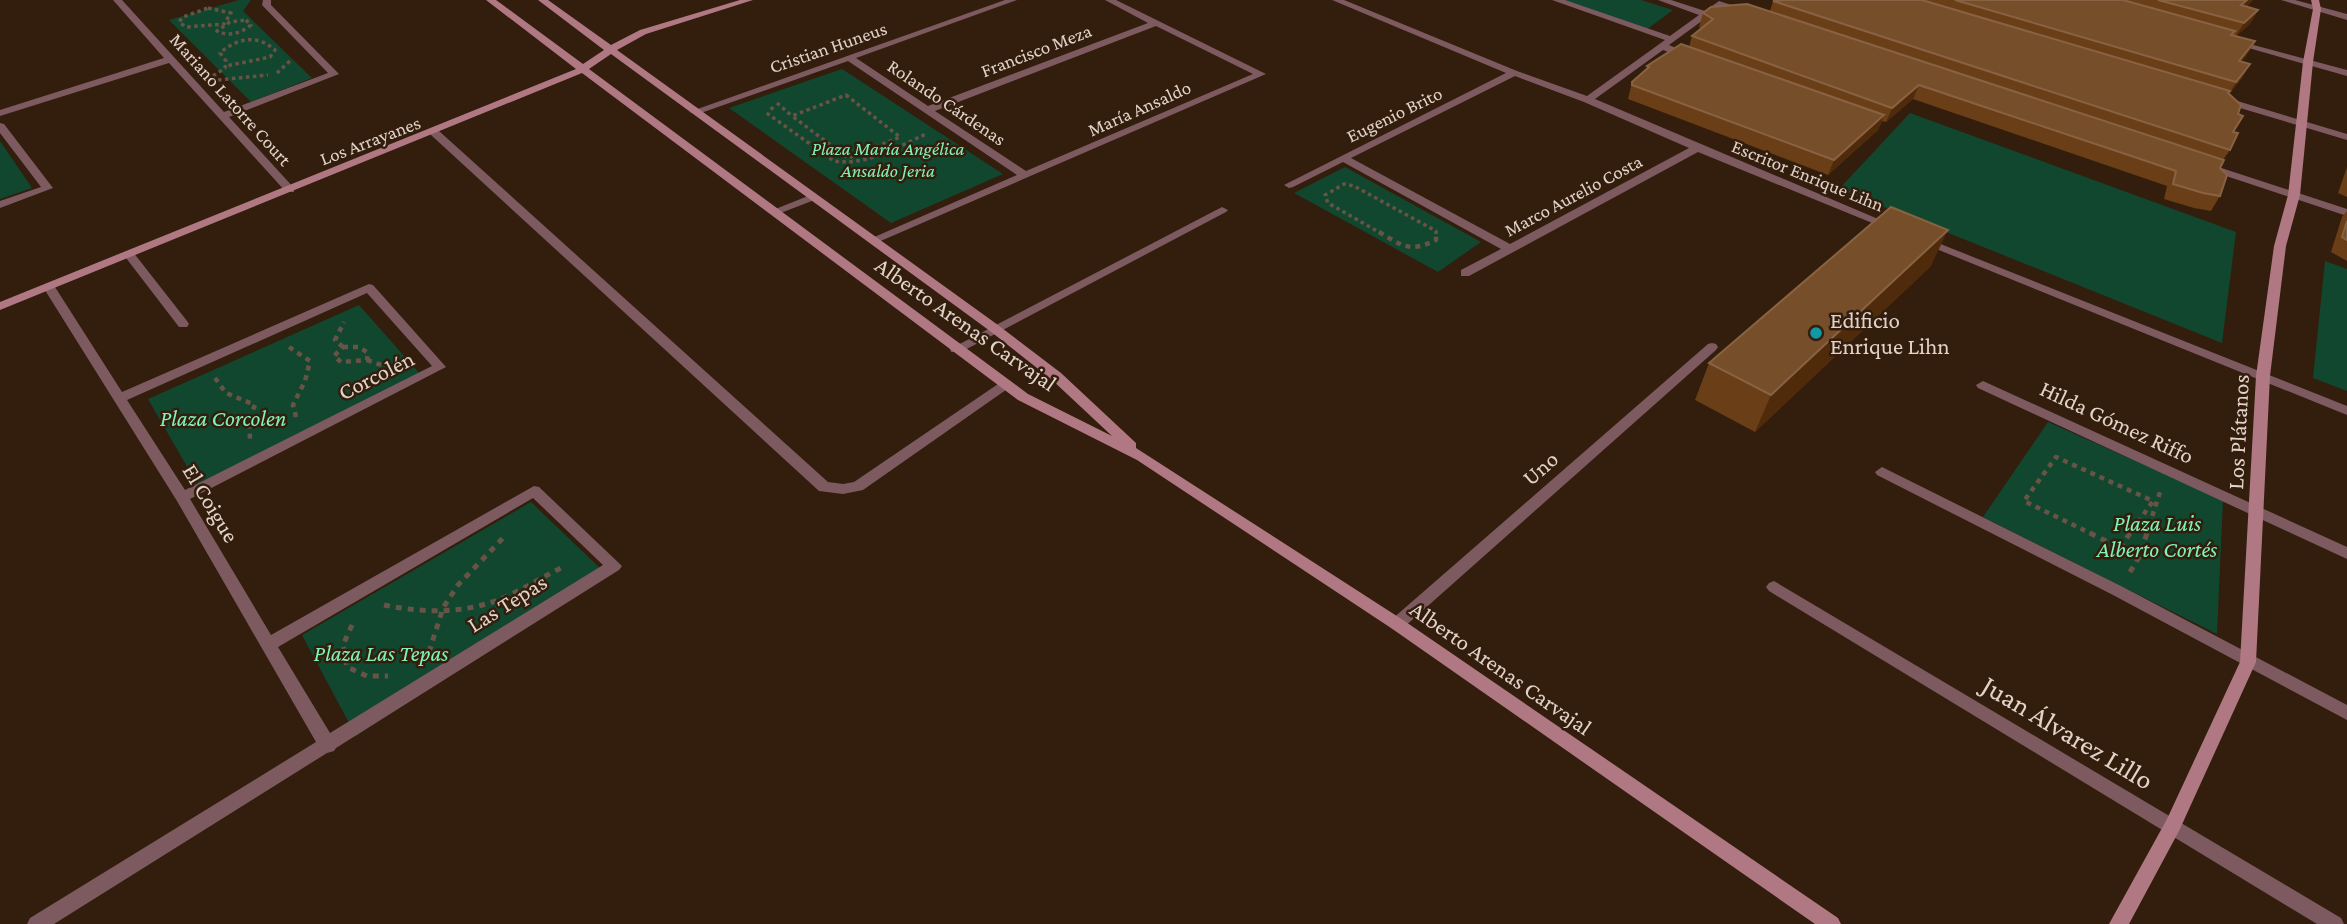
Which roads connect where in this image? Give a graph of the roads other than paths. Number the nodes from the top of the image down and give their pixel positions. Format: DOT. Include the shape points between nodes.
graph roads {
  1 [pos="117,0"];
  2 [pos="267,0"];
  3 [pos="490,0"];
  4 [pos="542,0"];
  5 [pos="749,0"];
  6 [pos="1013,0"];
  7 [pos="1109,0"];
  8 [pos="1336,0"];
  9 [pos="1556,0"];
  10 [pos="1662,0"];
  11 [pos="2285,0"];
  12 [pos="1722,2"];
  13 [pos="2316,4"];
  14 [pos="1706,14"];
  15 [pos="1759,17"];
  16 [pos="2347,17"];
  17 [pos="1156,23"];
  18 [pos="1671,39"];
  19 [pos="2229,40"];
  20 [pos="1662,46"];
  21 [pos="614,50"];
  22 [pos="849,58"];
  23 [pos="170,59"];
  24 [pos="1700,60"];
  25 [pos="2308,62"];
  26 [pos="581,70"];
  27 [pos="2347,72"];
  28 [pos="1514,74"];
  29 [pos="2208,95"];
  30 [pos="1588,100"];
  31 [pos="927,110"];
  32 [pos="694,112"];
  33 [pos="0,113"];
  34 [pos="224,115"];
  35 [pos="2302,123"];
  36 [pos="0,126"];
  37 [pos="435,133"];
  38 [pos="2347,137"];
  39 [pos="1697,148"];
  40 [pos="1343,158"];
  41 [pos="2189,160"];
  42 [pos="1026,176"];
  43 [pos="1289,185"];
  44 [pos="290,190"];
  45 [pos="2294,195"];
  46 [pos="813,197"];
  47 [pos="0,205"];
  48 [pos="1222,210"];
  49 [pos="774,212"];
  50 [pos="2347,213"];
  51 [pos="1904,232"];
  52 [pos="1917,237"];
  53 [pos="876,240"];
  54 [pos="1510,249"];
  55 [pos="129,254"];
  56 [pos="1465,273"];
  57 [pos="49,287"];
  58 [pos="0,306"];
  59 [pos="183,324"];
  60 [pos="994,328"];
  61 [pos="1712,347"];
  62 [pos="956,349"];
  63 [pos="2263,376"];
  64 [pos="1006,385"];
  65 [pos="1983,385"];
  66 [pos="120,398"];
  67 [pos="2347,411"];
  68 [pos="1142,457"];
  69 [pos="1882,472"];
  70 [pos="182,497"];
  71 [pos="2256,511"];
  72 [pos="2347,553"];
  73 [pos="1774,587"];
  74 [pos="1397,624"];
  75 [pos="268,645"];
  76 [pos="2248,662"];
  77 [pos="2347,713"];
  78 [pos="327,746"];
  79 [pos="2173,825"];
  80 [pos="37,924"];
  81 [pos="1830,924"];
  82 [pos="2119,924"];
  83 [pos="2334,924"];
  1 -- 23 [label="street, Mariano Latorre Court"];
  2 -- 34 [label="street" via="266,5 334,74"];
  3 -- 26 [label="street, Alberto Arenas Carvajal"];
  4 -- 21 [label="street, Alberto Arenas Carvajal"];
  5 -- 21 [label="street, Los Arrayanes" via="643,32"];
  6 -- 22 [label="street, Cristian Huneus"];
  7 -- 17 [label="street, María Ansaldo"];
  8 -- 28 [label="street, Escritor Enrique Lihn"];
  9 -- 18 [label="street"];
  10 -- 14 [label="street"];
  11 -- 13 [label="street"];
  12 -- 14 [label="street"];
  12 -- 15 [label="street"];
  13 -- 16 [label="street"];
  13 -- 25 [label="street, Los Plátanos"];
  14 -- 18 [label="street"];
  17 -- 31 [label="street, Francisco Meza"];
  17 -- 42 [label="street, María Ansaldo" via="1261,74"];
  18 -- 20 [label="street"];
  19 -- 25 [label="street"];
  20 -- 24 [label="street"];
  20 -- 30 [label="street"];
  21 -- 26 [label="street, Los Arrayanes"];
  21 -- 32 [label="street, Alberto Arenas Carvajal"];
  22 -- 31 [label="street, Rolando Cárdenas"];
  22 -- 32 [label="street, Cristian Huneus"];
  23 -- 33 [label="street"];
  23 -- 34 [label="street, Mariano Latorre Court"];
  25 -- 27 [label="street"];
  25 -- 35 [label="street, Los Plátanos"];
  26 -- 37 [label="street, Los Arrayanes"];
  26 -- 49 [label="street, Alberto Arenas Carvajal"];
  28 -- 30 [label="street, Escritor Enrique Lihn"];
  28 -- 40 [label="street, Eugenio Brito"];
  29 -- 35 [label="street"];
  30 -- 39 [label="street, Escritor Enrique Lihn"];
  31 -- 42 [label="street, Rolando Cárdenas"];
  32 -- 46 [label="street, Alberto Arenas Carvajal"];
  34 -- 44 [label="street, Mariano Latorre Court"];
  35 -- 38 [label="street"];
  35 -- 45 [label="street, Los Plátanos"];
  36 -- 47 [label="street" via="48,188"];
  37 -- 44 [label="street, Los Arrayanes"];
  37 -- 64 [label="street" via="824,487 858,486"];
  39 -- 51 [label="street, Escritor Enrique Lihn"];
  39 -- 54 [label="street, Marco Aurelio Costa"];
  40 -- 43 [label="street, Eugenio Brito"];
  40 -- 54 [label="street"];
  41 -- 45 [label="street"];
  42 -- 53 [label="street, María Ansaldo"];
  44 -- 55 [label="street, Los Arrayanes"];
  45 -- 50 [label="street"];
  45 -- 63 [label="street, Los Plátanos" via="2280,246"];
  46 -- 49 [label="street"];
  46 -- 53 [label="street, Alberto Arenas Carvajal"];
  48 -- 60 [label="street"];
  49 -- 62 [label="street, Alberto Arenas Carvajal"];
  52 -- 63 [label="street"];
  53 -- 60 [label="street, Alberto Arenas Carvajal"];
  54 -- 56 [label="street, Marco Aurelio Costa"];
  55 -- 57 [label="street, Los Arrayanes"];
  55 -- 59 [label="street"];
  57 -- 58 [label="street, Los Arrayanes"];
  57 -- 66 [label="street, El Coigue"];
  60 -- 62 [label="street"];
  60 -- 68 [label="street, Alberto Arenas Carvajal" via="1056,376"];
  61 -- 74 [label="street, Uno"];
  62 -- 64 [label="street, Alberto Arenas Carvajal"];
  63 -- 67 [label="street"];
  63 -- 71 [label="street, Los Plátanos"];
  64 -- 68 [label="street, Alberto Arenas Carvajal"];
  65 -- 71 [label="street, Hilda Gómez Riffo"];
  66 -- 70 [label="street, El Coigue"];
  66 -- 70 [label="street, Corcolén" via="369,288 440,367"];
  68 -- 74 [label="street, Alberto Arenas Carvajal"];
  69 -- 76 [label="street"];
  70 -- 75 [label="street, El Coigue"];
  71 -- 72 [label="street, Hilda Gómez Riffo"];
  71 -- 76 [label="street, Los Plátanos"];
  73 -- 79 [label="street, Juan Álvarez Lillo"];
  74 -- 81 [label="street, Alberto Arenas Carvajal"];
  75 -- 78 [label="street, El Coigue"];
  75 -- 78 [label="street, Las Tepas" via="534,491 614,566"];
  76 -- 77 [label="street"];
  76 -- 79 [label="street, Los Plátanos"];
  78 -- 80 [label="street, Las Tepas"];
  79 -- 82 [label="street, Los Plátanos"];
  79 -- 83 [label="street, Juan Álvarez Lillo"];
}
